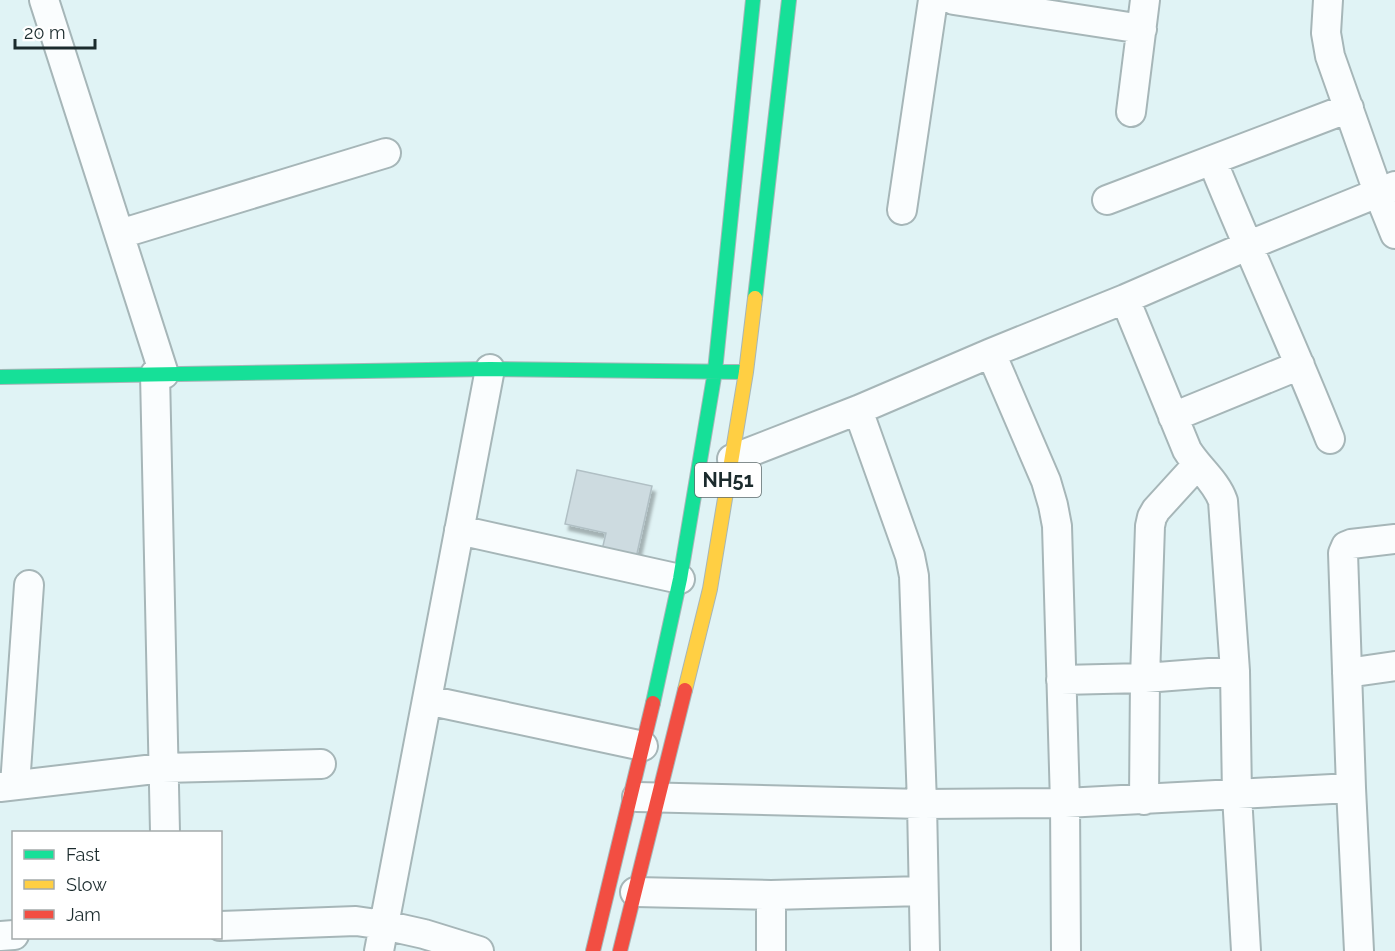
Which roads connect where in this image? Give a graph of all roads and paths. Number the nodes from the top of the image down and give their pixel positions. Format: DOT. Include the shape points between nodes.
graph roads {
  1 [pos="44,0"];
  2 [pos="753,0"];
  3 [pos="789,0"];
  4 [pos="933,0"];
  5 [pos="954,0"];
  6 [pos="1145,0"];
  7 [pos="1328,0"];
  8 [pos="1142,29"];
  9 [pos="1349,108"];
  10 [pos="1131,112"];
  11 [pos="386,153"];
  12 [pos="1212,160"];
  13 [pos="1387,189"];
  14 [pos="1107,200"];
  15 [pos="902,210"];
  16 [pos="120,234"];
  17 [pos="1395,234"];
  18 [pos="1247,246"];
  19 [pos="1125,299"];
  20 [pos="991,353"];
  21 [pos="1300,365"];
  22 [pos="490,369"];
  23 [pos="715,371"];
  24 [pos="746,372"];
  25 [pos="160,374"];
  26 [pos="0,377"];
  27 [pos="858,410"];
  28 [pos="1173,417"];
  29 [pos="1330,439"];
  30 [pos="732,459"];
  31 [pos="1197,465"];
  32 [pos="459,530"];
  33 [pos="1395,539"];
  34 [pos="680,579"];
  35 [pos="29,585"];
  36 [pos="1395,666"];
  37 [pos="1235,671"];
  38 [pos="1347,673"];
  39 [pos="1144,678"];
  40 [pos="1062,680"];
  41 [pos="427,700"];
  42 [pos="643,746"];
  43 [pos="321,764"];
  44 [pos="164,768"];
  45 [pos="8,786"];
  46 [pos="1351,788"];
  47 [pos="1237,795"];
  48 [pos="645,797"];
  49 [pos="1144,800"];
  50 [pos="1065,803"];
  51 [pos="922,804"];
  52 [pos="165,831"];
  53 [pos="923,891"];
  54 [pos="635,892"];
  55 [pos="771,895"];
  56 [pos="222,926"];
  57 [pos="382,938"];
  58 [pos="479,951"];
  59 [pos="593,951"];
  60 [pos="620,951"];
  61 [pos="771,951"];
  62 [pos="924,951"];
  63 [pos="1066,951"];
  64 [pos="1246,951"];
  65 [pos="1359,951"];
  1 -- 16 [label="street"];
  2 -- 23 [label="main road, NH51"];
  3 -- 24 [label="main road, NH51"];
  4 -- 15 [label="street"];
  5 -- 8 [label="street"];
  6 -- 8 [label="street"];
  7 -- 9 [label="street" via="1326,33 1330,56"];
  8 -- 10 [label="street"];
  9 -- 12 [label="street"];
  9 -- 13 [label="street"];
  11 -- 16 [label="street"];
  12 -- 14 [label="street"];
  12 -- 18 [label="street"];
  13 -- 17 [label="street"];
  13 -- 18 [label="street"];
  16 -- 25 [label="street"];
  18 -- 19 [label="street"];
  18 -- 21 [label="street"];
  19 -- 20 [label="street"];
  19 -- 28 [label="street"];
  20 -- 27 [label="street"];
  20 -- 40 [label="street" via="1053,505"];
  21 -- 28 [label="street"];
  21 -- 29 [label="street"];
  22 -- 23 [label="main road"];
  22 -- 25 [label="main road"];
  22 -- 32 [label="street"];
  23 -- 24 [label="main road"];
  23 -- 34 [label="main road, NH51"];
  24 -- 30 [label="main road, NH51"];
  25 -- 26 [label="main road"];
  25 -- 44 [label="street"];
  27 -- 30 [label="street"];
  27 -- 51 [label="street" via="914,576"];
  28 -- 31 [label="street"];
  30 -- 48 [label="main road, NH51" via="710,589"];
  31 -- 37 [label="street" via="1223,501"];
  31 -- 39 [label="street" via="1152,517"];
  32 -- 34 [label="street"];
  32 -- 41 [label="street"];
  33 -- 38 [label="street" via="1351,544 1344,549"];
  34 -- 42 [label="main road, NH51"];
  35 -- 45 [label="street"];
  36 -- 38 [label="street"];
  37 -- 39 [label="street"];
  37 -- 47 [label="street"];
  38 -- 46 [label="street"];
  39 -- 40 [label="street"];
  39 -- 49 [label="street"];
  40 -- 50 [label="street"];
  41 -- 42 [label="street"];
  41 -- 57 [label="street"];
  42 -- 48 [label="main road, NH51"];
  43 -- 44 [label="street"];
  44 -- 45 [label="street"];
  44 -- 52 [label="street"];
  46 -- 47 [label="street"];
  46 -- 65 [label="street"];
  47 -- 49 [label="street"];
  47 -- 64 [label="street"];
  48 -- 51 [label="street"];
  48 -- 54 [label="main road, NH51"];
  48 -- 59 [label="main road, NH51"];
  49 -- 50 [label="street"];
  50 -- 51 [label="street"];
  50 -- 63 [label="street"];
  51 -- 53 [label="street"];
  53 -- 55 [label="street"];
  53 -- 62 [label="street"];
  54 -- 55 [label="street"];
  54 -- 60 [label="main road, NH51"];
  55 -- 61 [label="street"];
  56 -- 57 [label="street" via="356,921"];
  57 -- 58 [label="street" via="424,934"];
}
